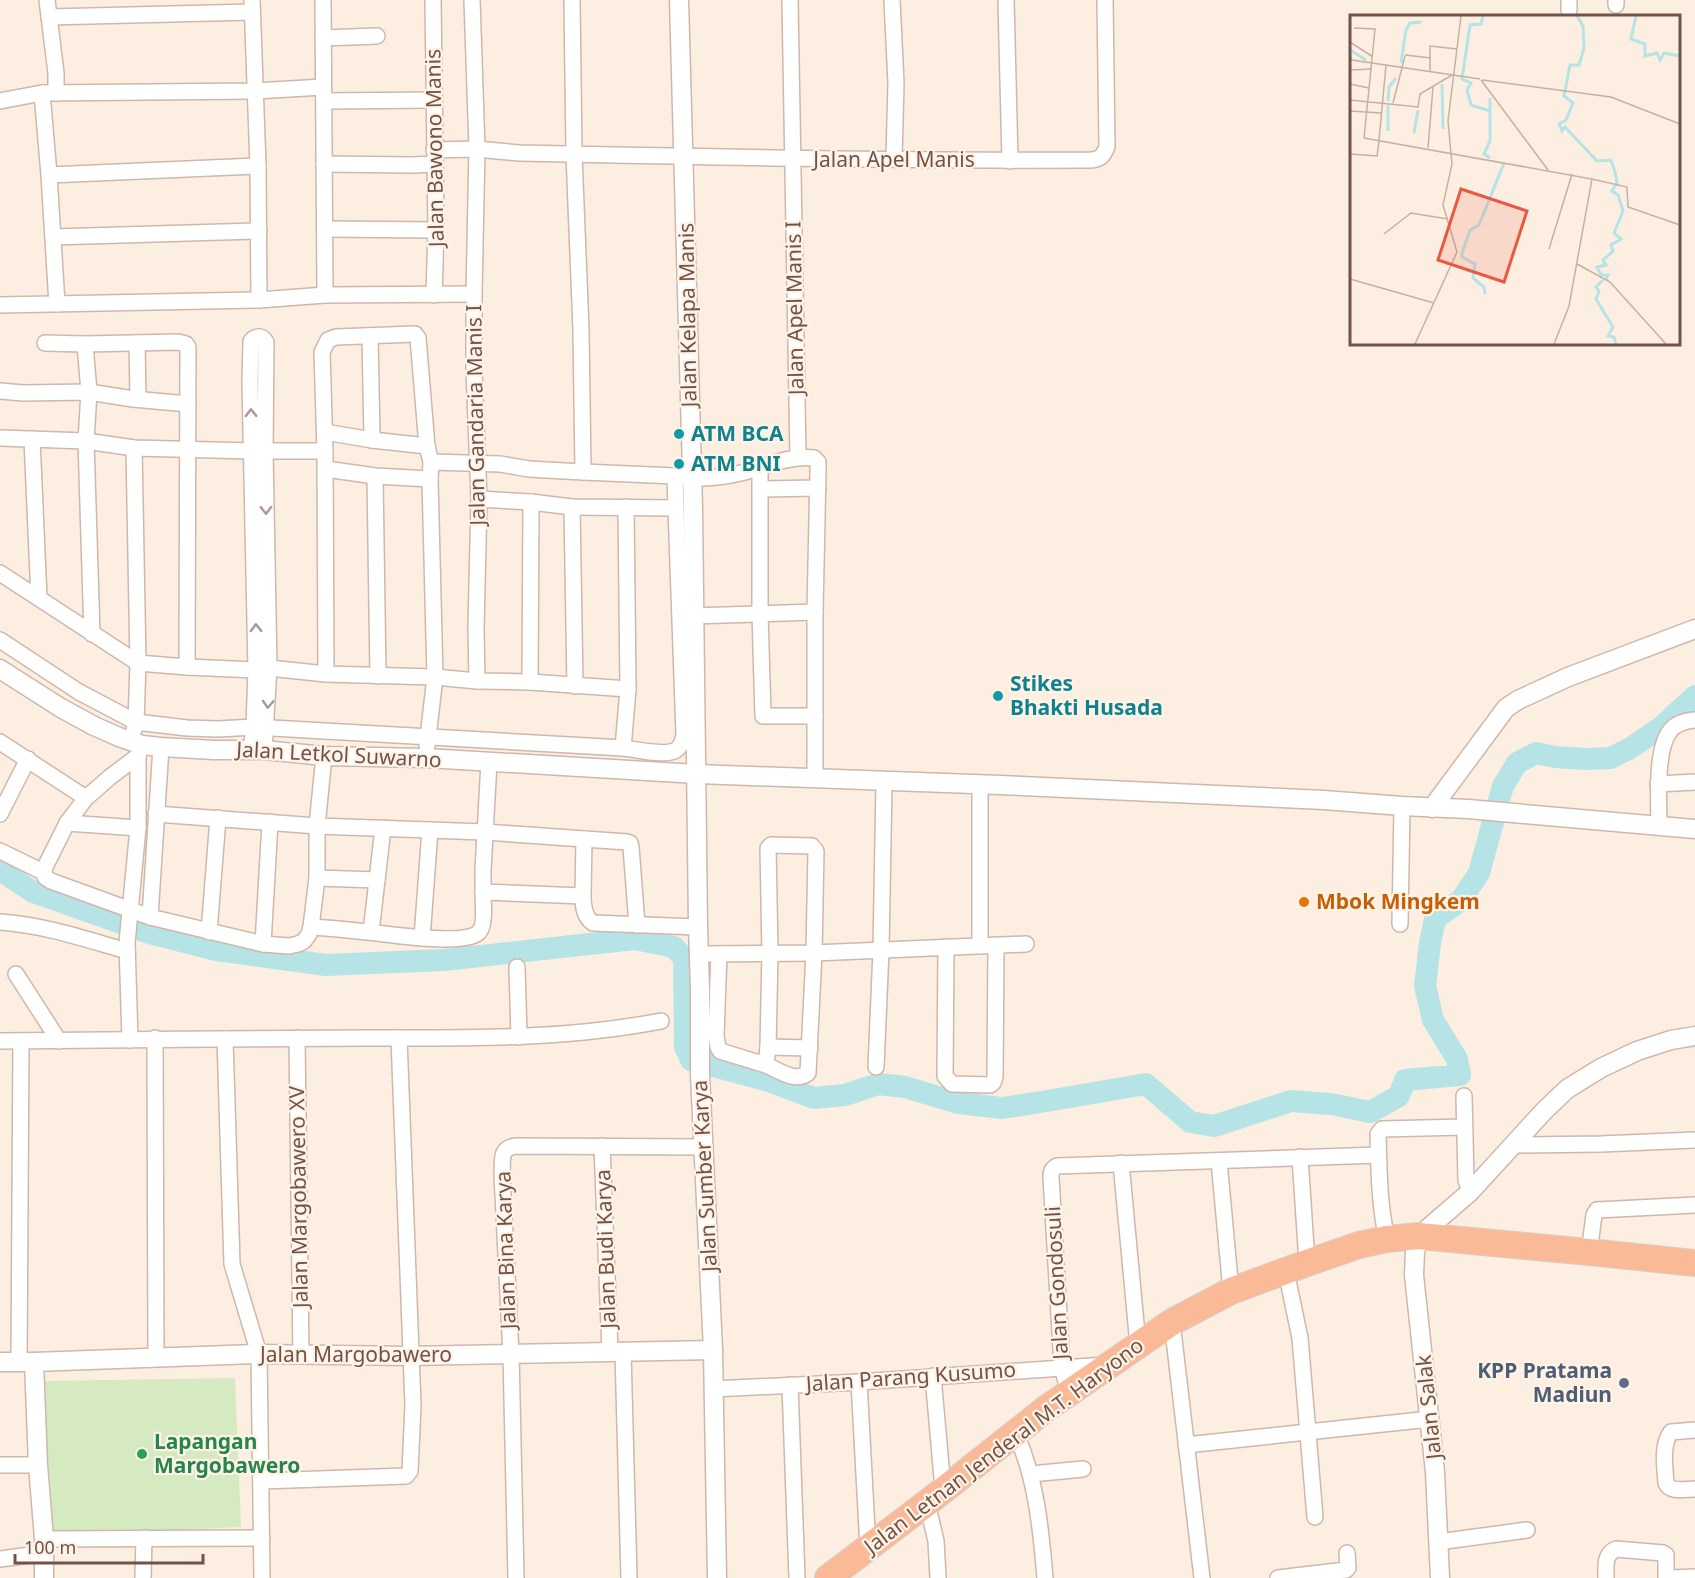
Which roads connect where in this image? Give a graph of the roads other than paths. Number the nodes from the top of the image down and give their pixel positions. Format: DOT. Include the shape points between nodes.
graph roads {
  1 [pos="47,0"];
  2 [pos="323,0"];
  3 [pos="433,0"];
  4 [pos="472,0"];
  5 [pos="572,0"];
  6 [pos="679,0"];
  7 [pos="790,0"];
  8 [pos="892,0"];
  9 [pos="1006,0"];
  10 [pos="1105,0"];
  11 [pos="252,6"];
  12 [pos="104,7"];
  13 [pos="49,17"];
  14 [pos="377,36"];
  15 [pos="323,38"];
  16 [pos="255,91"];
  17 [pos="49,93"];
  18 [pos="323,94"];
  19 [pos="0,100"];
  20 [pos="434,100"];
  21 [pos="477,149"];
  22 [pos="574,154"];
  23 [pos="435,157"];
  24 [pos="684,157"];
  25 [pos="894,158"];
  26 [pos="792,159"];
  27 [pos="1010,160"];
  28 [pos="324,164"];
  29 [pos="258,166"];
  30 [pos="49,175"];
  31 [pos="325,229"];
  32 [pos="436,230"];
  33 [pos="259,231"];
  34 [pos="53,237"];
  35 [pos="474,294"];
  36 [pos="325,295"];
  37 [pos="434,295"];
  38 [pos="259,300"];
  39 [pos="57,304"];
  40 [pos="0,305"];
  41 [pos="370,336"];
  42 [pos="45,343"];
  43 [pos="137,343"];
  44 [pos="86,344"];
  45 [pos="0,391"];
  46 [pos="89,392"];
  47 [pos="138,399"];
  48 [pos="188,404"];
  49 [pos="325,432"];
  50 [pos="0,438"];
  51 [pos="32,439"];
  52 [pos="372,440"];
  53 [pos="86,441"];
  54 [pos="427,446"];
  55 [pos="134,448"];
  56 [pos="188,449"];
  57 [pos="259,451"];
  58 [pos="325,451"];
  59 [pos="798,457"];
  60 [pos="431,462"];
  61 [pos="478,463"];
  62 [pos="760,467"];
  63 [pos="326,469"];
  64 [pos="584,472"];
  65 [pos="375,476"];
  66 [pos="684,478"];
  67 [pos="430,479"];
  68 [pos="818,488"];
  69 [pos="760,489"];
  70 [pos="479,499"];
  71 [pos="531,502"];
  72 [pos="572,507"];
  73 [pos="626,507"];
  74 [pos="676,508"];
  75 [pos="0,573"];
  76 [pos="39,598"];
  77 [pos="815,612"];
  78 [pos="760,614"];
  79 [pos="693,616"];
  80 [pos="1695,629"];
  81 [pos="92,634"];
  82 [pos="0,640"];
  83 [pos="138,663"];
  84 [pos="187,667"];
  85 [pos="0,669"];
  86 [pos="263,669"];
  87 [pos="326,674"];
  88 [pos="378,676"];
  89 [pos="435,677"];
  90 [pos="477,681"];
  91 [pos="530,682"];
  92 [pos="575,686"];
  93 [pos="628,689"];
  94 [pos="815,716"];
  95 [pos="1695,720"];
  96 [pos="136,722"];
  97 [pos="260,728"];
  98 [pos="428,738"];
  99 [pos="0,742"];
  100 [pos="161,747"];
  101 [pos="137,748"];
  102 [pos="623,748"];
  103 [pos="258,750"];
  104 [pos="324,756"];
  105 [pos="426,758"];
  106 [pos="28,759"];
  107 [pos="489,762"];
  108 [pos="697,774"];
  109 [pos="815,779"];
  110 [pos="884,782"];
  111 [pos="1695,782"];
  112 [pos="1659,784"];
  113 [pos="980,785"];
  114 [pos="86,798"];
  115 [pos="2,804"];
  116 [pos="1402,806"];
  117 [pos="1432,808"];
  118 [pos="156,814"];
  119 [pos="218,818"];
  120 [pos="270,822"];
  121 [pos="67,823"];
  122 [pos="317,826"];
  123 [pos="1659,826"];
  124 [pos="138,828"];
  125 [pos="383,828"];
  126 [pos="1695,829"];
  127 [pos="430,830"];
  128 [pos="485,832"];
  129 [pos="584,839"];
  130 [pos="0,851"];
  131 [pos="43,872"];
  132 [pos="316,878"];
  133 [pos="377,880"];
  134 [pos="483,892"];
  135 [pos="583,896"];
  136 [pos="130,915"];
  137 [pos="150,917"];
  138 [pos="0,922"];
  139 [pos="1400,924"];
  140 [pos="637,925"];
  141 [pos="311,927"];
  142 [pos="698,927"];
  143 [pos="209,932"];
  144 [pos="371,932"];
  145 [pos="422,938"];
  146 [pos="263,944"];
  147 [pos="1026,944"];
  148 [pos="988,946"];
  149 [pos="127,947"];
  150 [pos="946,947"];
  151 [pos="881,950"];
  152 [pos="770,953"];
  153 [pos="814,953"];
  154 [pos="699,954"];
  155 [pos="719,954"];
  156 [pos="517,967"];
  157 [pos="16,974"];
  158 [pos="661,1022"];
  159 [pos="1695,1036"];
  160 [pos="519,1037"];
  161 [pos="155,1038"];
  162 [pos="297,1038"];
  163 [pos="399,1038"];
  164 [pos="225,1039"];
  165 [pos="130,1040"];
  166 [pos="0,1041"];
  167 [pos="21,1041"];
  168 [pos="59,1041"];
  169 [pos="768,1047"];
  170 [pos="810,1048"];
  171 [pos="766,1065"];
  172 [pos="876,1067"];
  173 [pos="1464,1096"];
  174 [pos="1464,1127"];
  175 [pos="1695,1140"];
  176 [pos="1514,1145"];
  177 [pos="602,1146"];
  178 [pos="703,1147"];
  179 [pos="1378,1155"];
  180 [pos="1300,1157"];
  181 [pos="1219,1161"];
  182 [pos="1121,1163"];
  183 [pos="1470,1192"];
  184 [pos="1695,1205"];
  185 [pos="1419,1236"];
  186 [pos="1387,1239"];
  187 [pos="1589,1251"];
  188 [pos="1695,1263"];
  189 [pos="1296,1267"];
  190 [pos="1231,1291"];
  191 [pos="1172,1322"];
  192 [pos="1138,1345"];
  193 [pos="713,1350"];
  194 [pos="617,1352"];
  195 [pos="259,1354"];
  196 [pos="511,1354"];
  197 [pos="301,1356"];
  198 [pos="410,1356"];
  199 [pos="156,1357"];
  200 [pos="0,1362"];
  201 [pos="27,1362"];
  202 [pos="1109,1364"];
  203 [pos="1062,1367"];
  204 [pos="933,1376"];
  205 [pos="859,1382"];
  206 [pos="790,1385"];
  207 [pos="713,1389"];
  208 [pos="1070,1392"];
  209 [pos="1430,1419"];
  210 [pos="1695,1430"];
  211 [pos="1308,1433"];
  212 [pos="1016,1434"];
  213 [pos="1186,1445"];
  214 [pos="0,1465"];
  215 [pos="38,1465"];
  216 [pos="1083,1469"];
  217 [pos="1031,1474"];
  218 [pos="261,1481"];
  219 [pos="1695,1489"];
  220 [pos="935,1496"];
  221 [pos="1315,1517"];
  222 [pos="1527,1530"];
  223 [pos="144,1538"];
  224 [pos="262,1538"];
  225 [pos="1438,1542"];
  226 [pos="44,1546"];
  227 [pos="868,1548"];
  228 [pos="1347,1553"];
  229 [pos="0,1559"];
  230 [pos="1695,1577"];
  231 [pos="44,1578"];
  232 [pos="143,1578"];
  233 [pos="262,1578"];
  234 [pos="516,1578"];
  235 [pos="629,1578"];
  236 [pos="717,1578"];
  237 [pos="797,1578"];
  238 [pos="828,1578"];
  239 [pos="938,1578"];
  240 [pos="1046,1578"];
  241 [pos="1202,1578"];
  242 [pos="1278,1578"];
  243 [pos="1440,1578"];
  244 [pos="1606,1578"];
  245 [pos="1668,1578"];
  246 [pos="1685,1578"];
  1 -- 13 [label="street"];
  2 -- 15 [label="street"];
  3 -- 20 [label="street, Jalan Bawono Manis"];
  4 -- 21 [label="street, Jalan Gandaria Manis I"];
  5 -- 22 [label="street"];
  6 -- 24 [label="street, Jalan Kelapa Manis"];
  7 -- 26 [label="street, Jalan Apel Manis I"];
  8 -- 25 [label="street"];
  9 -- 27 [label="street"];
  10 -- 27 [label="street, Jalan Apel Manis" via="1107,147 1103,155 1091,160"];
  11 -- 12 [label="street"];
  11 -- 16 [label="street"];
  12 -- 13 [label="street"];
  13 -- 17 [label="street" via="56,73"];
  14 -- 15 [label="street"];
  15 -- 18 [label="street"];
  16 -- 17 [label="street"];
  16 -- 18 [label="street"];
  16 -- 29 [label="street"];
  17 -- 19 [label="street"];
  17 -- 30 [label="street"];
  18 -- 20 [label="street"];
  18 -- 28 [label="street"];
  20 -- 23 [label="street, Jalan Bawono Manis"];
  21 -- 22 [label="street, Jalan Apel Manis"];
  21 -- 23 [label="street, Jalan Apel Manis"];
  21 -- 35 [label="street, Jalan Gandaria Manis I"];
  22 -- 24 [label="street, Jalan Apel Manis"];
  22 -- 64 [label="street"];
  23 -- 28 [label="street, Jalan Apel Manis" via="412,165"];
  23 -- 32 [label="street, Jalan Bawono Manis"];
  24 -- 26 [label="street, Jalan Apel Manis"];
  24 -- 66 [label="street, Jalan Kelapa Manis"];
  25 -- 26 [label="street, Jalan Apel Manis"];
  25 -- 27 [label="street, Jalan Apel Manis"];
  26 -- 59 [label="street, Jalan Apel Manis I"];
  28 -- 31 [label="street"];
  29 -- 30 [label="street"];
  29 -- 33 [label="street"];
  30 -- 34 [label="street"];
  31 -- 32 [label="street"];
  31 -- 36 [label="street"];
  32 -- 37 [label="street, Jalan Bawono Manis"];
  33 -- 34 [label="street"];
  33 -- 38 [label="street"];
  34 -- 39 [label="street"];
  35 -- 37 [label="street"];
  35 -- 61 [label="street, Jalan Gandaria Manis I"];
  36 -- 37 [label="street"];
  36 -- 38 [label="street"];
  38 -- 39 [label="street"];
  39 -- 40 [label="street"];
  41 -- 49 [label="street" via="336,336 326,342 322,352"];
  41 -- 52 [label="street"];
  41 -- 54 [label="street" via="417,335"];
  42 -- 44 [label="street"];
  43 -- 44 [label="street"];
  43 -- 47 [label="street"];
  43 -- 48 [label="street" via="186,344"];
  44 -- 46 [label="street"];
  45 -- 46 [label="street"];
  46 -- 47 [label="street"];
  46 -- 53 [label="street"];
  47 -- 48 [label="street"];
  48 -- 56 [label="street"];
  49 -- 52 [label="street"];
  49 -- 58 [label="street"];
  50 -- 51 [label="street"];
  51 -- 53 [label="street"];
  51 -- 76 [label="street"];
  52 -- 54 [label="street"];
  53 -- 55 [label="street"];
  53 -- 81 [label="street"];
  54 -- 60 [label="street"];
  55 -- 56 [label="street"];
  55 -- 83 [label="street"];
  56 -- 57 [label="street"];
  56 -- 84 [label="street"];
  57 -- 57 [label="street, one-way" via="251,341 260,337 266,342"];
  57 -- 58 [label="street"];
  57 -- 86 [label="street"];
  58 -- 63 [label="street"];
  59 -- 62 [label="street"];
  59 -- 68 [label="street" via="816,460"];
  60 -- 61 [label="street"];
  60 -- 67 [label="street"];
  61 -- 64 [label="street"];
  61 -- 70 [label="street, Jalan Gandaria Manis I"];
  62 -- 66 [label="street"];
  62 -- 69 [label="street"];
  63 -- 65 [label="street"];
  63 -- 87 [label="street"];
  64 -- 66 [label="street"];
  65 -- 67 [label="street"];
  65 -- 88 [label="street"];
  66 -- 74 [label="street"];
  66 -- 79 [label="street, Jalan Kelapa Manis"];
  67 -- 89 [label="street"];
  68 -- 69 [label="street"];
  68 -- 77 [label="street"];
  69 -- 78 [label="street"];
  70 -- 71 [label="street"];
  70 -- 90 [label="street, Jalan Gandaria Manis I"];
  71 -- 72 [label="street"];
  71 -- 91 [label="street"];
  72 -- 73 [label="street"];
  72 -- 92 [label="street"];
  73 -- 74 [label="street"];
  73 -- 93 [label="street"];
  74 -- 102 [label="street" via="684,735 682,744 674,751"];
  75 -- 76 [label="street"];
  76 -- 81 [label="street"];
  77 -- 78 [label="street"];
  77 -- 94 [label="street"];
  78 -- 79 [label="street"];
  78 -- 94 [label="street" via="763,716"];
  79 -- 108 [label="street, Jalan Kelapa Manis"];
  80 -- 117 [label="street" via="1568,677 1506,708"];
  81 -- 83 [label="street"];
  82 -- 96 [label="street" via="79,692"];
  83 -- 84 [label="street"];
  83 -- 96 [label="street"];
  84 -- 86 [label="street"];
  85 -- 101 [label="street, Jalan Letkol Suwarno" via="61,708"];
  86 -- 87 [label="street"];
  86 -- 97 [label="street"];
  87 -- 88 [label="street"];
  88 -- 89 [label="street"];
  89 -- 90 [label="street"];
  89 -- 98 [label="street"];
  90 -- 91 [label="street"];
  91 -- 92 [label="street"];
  92 -- 93 [label="street"];
  93 -- 102 [label="street"];
  94 -- 109 [label="street"];
  95 -- 112 [label="street" via="1679,724 1668,733"];
  96 -- 97 [label="street" via="187,728"];
  96 -- 101 [label="street"];
  97 -- 98 [label="street"];
  97 -- 103 [label="street"];
  98 -- 102 [label="street"];
  98 -- 105 [label="street"];
  99 -- 106 [label="street"];
  100 -- 101 [label="street, Jalan Letkol Suwarno"];
  100 -- 103 [label="street, Jalan Letkol Suwarno"];
  100 -- 118 [label="street"];
  101 -- 114 [label="street"];
  101 -- 124 [label="street"];
  103 -- 104 [label="street, Jalan Letkol Suwarno"];
  104 -- 105 [label="street, Jalan Letkol Suwarno"];
  104 -- 122 [label="street"];
  105 -- 107 [label="street, Jalan Letkol Suwarno"];
  106 -- 114 [label="street"];
  106 -- 115 [label="street"];
  107 -- 108 [label="street, Jalan Letkol Suwarno"];
  107 -- 128 [label="street"];
  108 -- 109 [label="street, Jalan Letkol Suwarno"];
  108 -- 142 [label="street, Jalan Sumber Karya"];
  109 -- 110 [label="street, Jalan Letkol Suwarno"];
  110 -- 113 [label="street, Jalan Letkol Suwarno"];
  110 -- 151 [label="street"];
  111 -- 112 [label="street"];
  112 -- 123 [label="street"];
  113 -- 116 [label="street, Jalan Letkol Suwarno"];
  113 -- 148 [label="street"];
  114 -- 121 [label="street"];
  116 -- 117 [label="street, Jalan Letkol Suwarno"];
  116 -- 139 [label="street"];
  117 -- 123 [label="street, Jalan Letkol Suwarno"];
  118 -- 119 [label="street"];
  118 -- 137 [label="street"];
  119 -- 120 [label="street"];
  119 -- 143 [label="street"];
  120 -- 122 [label="street"];
  120 -- 146 [label="street"];
  121 -- 124 [label="street"];
  121 -- 131 [label="street"];
  122 -- 125 [label="street"];
  122 -- 132 [label="street"];
  123 -- 126 [label="street, Jalan Letkol Suwarno"];
  124 -- 136 [label="street"];
  125 -- 127 [label="street"];
  125 -- 133 [label="street"];
  127 -- 128 [label="street"];
  127 -- 145 [label="street"];
  128 -- 129 [label="street"];
  128 -- 134 [label="street"];
  129 -- 135 [label="street"];
  129 -- 140 [label="street" via="630,843"];
  130 -- 131 [label="street"];
  131 -- 136 [label="street" via="51,881"];
  132 -- 133 [label="street"];
  132 -- 141 [label="street"];
  133 -- 144 [label="street"];
  134 -- 135 [label="street"];
  134 -- 145 [label="street" via="483,922 478,933 459,938"];
  135 -- 140 [label="street" via="586,915 593,923"];
  136 -- 137 [label="street"];
  136 -- 149 [label="street"];
  137 -- 143 [label="street"];
  138 -- 149 [label="street" via="22,923"];
  140 -- 142 [label="street"];
  141 -- 144 [label="street"];
  141 -- 146 [label="street" via="298,944"];
  142 -- 154 [label="street, Jalan Sumber Karya"];
  143 -- 146 [label="street"];
  144 -- 145 [label="street"];
  147 -- 148 [label="street"];
  148 -- 150 [label="street"];
  148 -- 150 [label="street" via="995,1077 990,1085 952,1084 945,1076"];
  149 -- 165 [label="street"];
  150 -- 151 [label="street"];
  151 -- 153 [label="street"];
  151 -- 172 [label="street"];
  152 -- 153 [label="street"];
  152 -- 153 [label="street" via="771,845 815,849"];
  152 -- 155 [label="street"];
  152 -- 169 [label="street"];
  153 -- 170 [label="street"];
  154 -- 155 [label="street"];
  154 -- 178 [label="street, Jalan Sumber Karya"];
  155 -- 171 [label="street" via="718,1047 723,1053"];
  156 -- 160 [label="street"];
  157 -- 168 [label="street"];
  158 -- 160 [label="street"];
  159 -- 176 [label="street" via="1637,1051 1600,1068 1567,1089"];
  160 -- 163 [label="street"];
  161 -- 164 [label="street"];
  161 -- 165 [label="street"];
  161 -- 199 [label="street"];
  162 -- 163 [label="street"];
  162 -- 164 [label="street"];
  162 -- 197 [label="street, Jalan Margobawero XV"];
  163 -- 198 [label="street"];
  164 -- 195 [label="street" via="232,1264"];
  165 -- 168 [label="street"];
  166 -- 167 [label="street"];
  167 -- 168 [label="street"];
  167 -- 201 [label="street"];
  169 -- 170 [label="street"];
  169 -- 171 [label="street"];
  170 -- 171 [label="street" via="806,1076 796,1077"];
  173 -- 174 [label="street"];
  174 -- 179 [label="street" via="1382,1129 1378,1134"];
  174 -- 183 [label="street"];
  175 -- 176 [label="street"];
  176 -- 183 [label="street"];
  177 -- 178 [label="street"];
  177 -- 194 [label="street, Jalan Budi Karya"];
  177 -- 196 [label="street, Jalan Bina Karya" via="516,1146 507,1148 503,1155"];
  178 -- 193 [label="street, Jalan Sumber Karya"];
  179 -- 180 [label="street"];
  179 -- 186 [label="street"];
  180 -- 181 [label="street"];
  180 -- 189 [label="street"];
  181 -- 182 [label="street"];
  181 -- 190 [label="street"];
  182 -- 192 [label="street"];
  182 -- 203 [label="street, Jalan Gondosuli" via="1057,1166 1051,1172"];
  183 -- 185 [label="street"];
  184 -- 187 [label="street" via="1598,1210"];
  185 -- 186 [label="highway, Jalan Letnan Jenderal M.T. Haryono"];
  185 -- 187 [label="highway, Jalan Letnan Jenderal M.T. Haryono"];
  185 -- 209 [label="street, Jalan Salak" via="1414,1275"];
  186 -- 189 [label="highway, Jalan Letnan Jenderal M.T. Haryono"];
  187 -- 188 [label="highway, Jalan Letnan Jenderal M.T. Haryono"];
  189 -- 190 [label="highway, Jalan Letnan Jenderal M.T. Haryono"];
  189 -- 211 [label="street"];
  190 -- 191 [label="highway, Jalan Letnan Jenderal M.T. Haryono"];
  191 -- 192 [label="highway, Jalan Letnan Jenderal M.T. Haryono"];
  191 -- 213 [label="street"];
  192 -- 202 [label="highway, Jalan Letnan Jenderal M.T. Haryono"];
  193 -- 194 [label="street, Jalan Margobawero"];
  193 -- 207 [label="street, Jalan Sumber Karya"];
  194 -- 196 [label="street, Jalan Margobawero"];
  194 -- 235 [label="street, Jalan Budi Karya"];
  195 -- 197 [label="street, Jalan Margobawero"];
  195 -- 199 [label="street, Jalan Margobawero"];
  195 -- 218 [label="street"];
  196 -- 198 [label="street, Jalan Margobawero"];
  196 -- 234 [label="street, Jalan Bina Karya"];
  197 -- 198 [label="street, Jalan Margobawero"];
  198 -- 218 [label="street" via="408,1475"];
  199 -- 201 [label="street, Jalan Margobawero"];
  200 -- 201 [label="street, Jalan Margobawero"];
  201 -- 215 [label="street"];
  202 -- 203 [label="street, Jalan Parang Kusumo"];
  202 -- 208 [label="highway, Jalan Letnan Jenderal M.T. Haryono"];
  203 -- 204 [label="street, Jalan Parang Kusumo"];
  203 -- 208 [label="street, Jalan Gondosuli"];
  204 -- 205 [label="street, Jalan Parang Kusumo"];
  204 -- 220 [label="street"];
  205 -- 206 [label="street, Jalan Parang Kusumo"];
  205 -- 227 [label="street"];
  206 -- 207 [label="street, Jalan Parang Kusumo"];
  206 -- 237 [label="street"];
  207 -- 236 [label="street, Jalan Sumber Karya"];
  208 -- 212 [label="highway, Jalan Letnan Jenderal M.T. Haryono"];
  209 -- 211 [label="street"];
  209 -- 225 [label="street, Jalan Salak"];
  210 -- 219 [label="street" via="1671,1432 1665,1451 1667,1487"];
  211 -- 213 [label="street"];
  211 -- 221 [label="street"];
  212 -- 217 [label="street"];
  212 -- 220 [label="highway, Jalan Letnan Jenderal M.T. Haryono"];
  213 -- 241 [label="street"];
  214 -- 215 [label="street"];
  215 -- 226 [label="street"];
  216 -- 217 [label="street"];
  217 -- 240 [label="street"];
  218 -- 224 [label="street"];
  220 -- 227 [label="highway, Jalan Letnan Jenderal M.T. Haryono"];
  220 -- 239 [label="street"];
  222 -- 225 [label="street"];
  223 -- 224 [label="street"];
  223 -- 226 [label="street"];
  223 -- 232 [label="street"];
  224 -- 233 [label="street"];
  225 -- 243 [label="street, Jalan Salak"];
  226 -- 229 [label="street"];
  226 -- 231 [label="street"];
  227 -- 238 [label="highway, Jalan Letnan Jenderal M.T. Haryono"];
  228 -- 242 [label="street" via="1346,1570"];
  230 -- 246 [label="street"];
  244 -- 245 [label="street" via="1607,1558 1616,1549 1663,1552"];
  245 -- 246 [label="street"];
}
